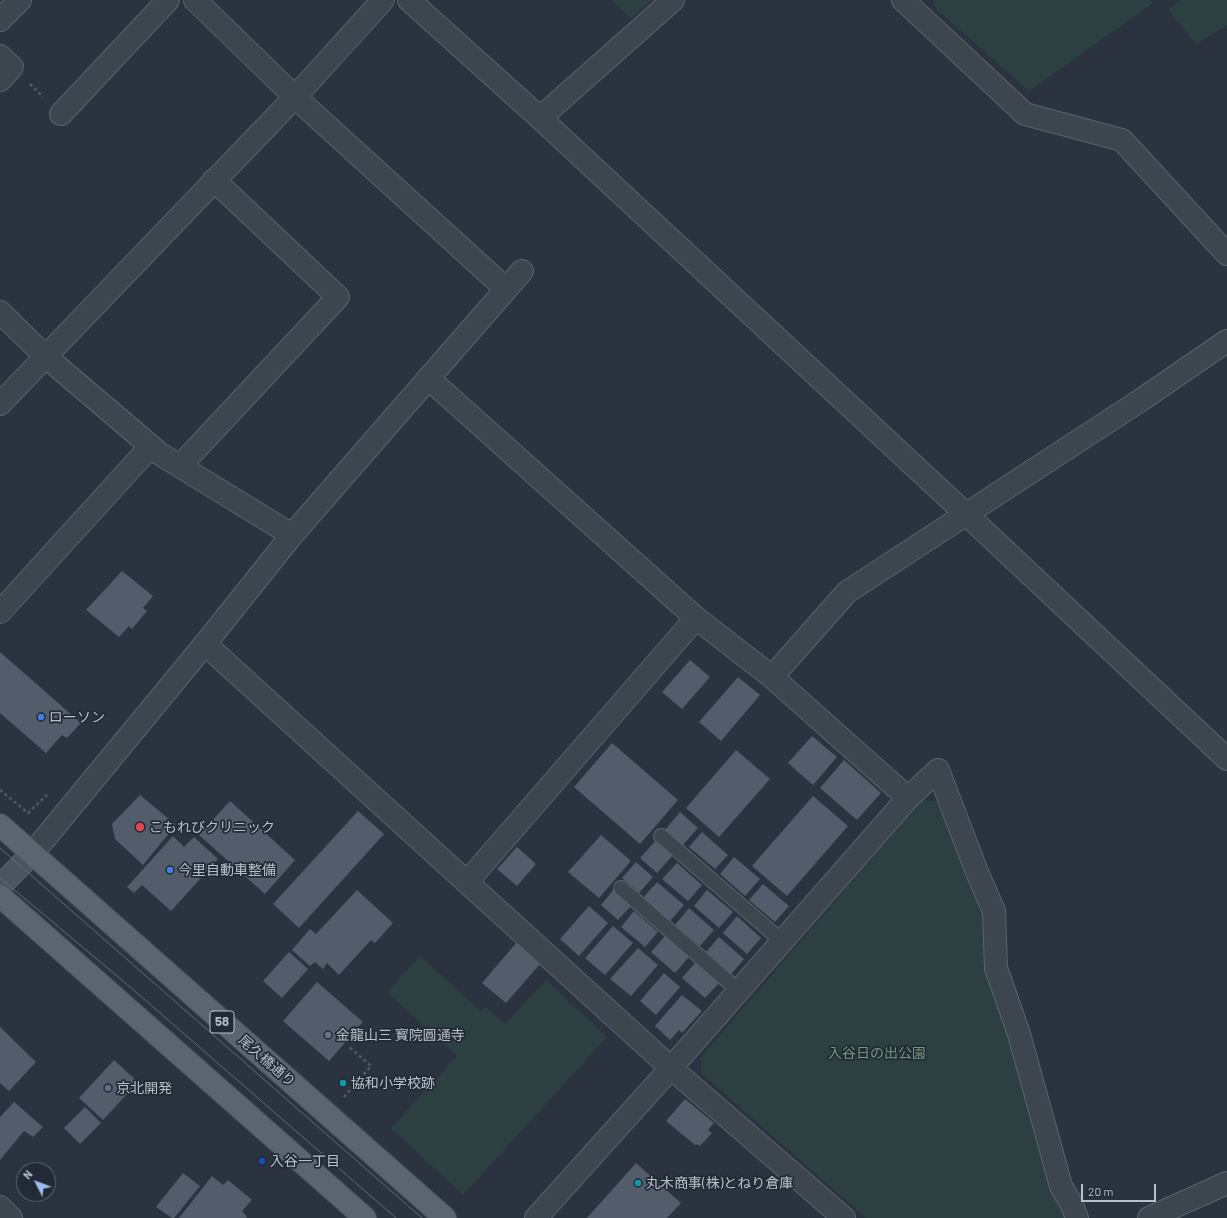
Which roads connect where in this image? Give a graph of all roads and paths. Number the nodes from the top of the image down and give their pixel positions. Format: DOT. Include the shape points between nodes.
graph roads {
  1 [pos="20,0"];
  2 [pos="168,0"];
  3 [pos="194,0"];
  4 [pos="383,0"];
  5 [pos="409,0"];
  6 [pos="673,0"];
  7 [pos="910,2"];
  8 [pos="0,20"];
  9 [pos="4,67"];
  10 [pos="294,96"];
  11 [pos="61,114"];
  12 [pos="540,118"];
  13 [pos="214,180"];
  14 [pos="1227,254"];
  15 [pos="522,271"];
  16 [pos="506,289"];
  17 [pos="0,312"];
  18 [pos="1227,341"];
  19 [pos="45,356"];
  20 [pos="428,378"];
  21 [pos="0,404"];
  22 [pos="151,446"];
  23 [pos="180,466"];
  24 [pos="967,514"];
  25 [pos="292,535"];
  26 [pos="0,612"];
  27 [pos="696,618"];
  28 [pos="205,644"];
  29 [pos="772,678"];
  30 [pos="1227,759"];
  31 [pos="0,790"];
  32 [pos="47,795"];
  33 [pos="908,798"];
  34 [pos="0,825"];
  35 [pos="661,836"];
  36 [pos="32,854"];
  37 [pos="467,882"];
  38 [pos="0,886"];
  39 [pos="622,888"];
  40 [pos="0,896"];
  41 [pos="783,942"];
  42 [pos="739,991"];
  43 [pos="348,1046"];
  44 [pos="671,1068"];
  45 [pos="344,1097"];
  46 [pos="1227,1183"];
  47 [pos="0,1207"];
  48 [pos="355,1215"];
  49 [pos="11,1218"];
  50 [pos="445,1218"];
  51 [pos="536,1218"];
  52 [pos="844,1218"];
  53 [pos="1077,1218"];
  54 [pos="1149,1218"];
  1 -- 8 [label="street"];
  2 -- 11 [label="street"];
  3 -- 10 [label="street"];
  4 -- 10 [label="street"];
  5 -- 12 [label="street"];
  6 -- 12 [label="street"];
  7 -- 14 [label="street" via="1025,114 1122,140"];
  9 -- 11 [label="path"];
  10 -- 13 [label="street"];
  10 -- 16 [label="street"];
  12 -- 24 [label="street"];
  13 -- 19 [label="street"];
  13 -- 23 [label="street" via="338,297"];
  15 -- 16 [label="street"];
  16 -- 20 [label="street"];
  17 -- 19 [label="street"];
  18 -- 24 [label="street"];
  19 -- 21 [label="street"];
  19 -- 22 [label="street"];
  20 -- 25 [label="street"];
  20 -- 27 [label="street"];
  22 -- 23 [label="street"];
  22 -- 26 [label="street"];
  23 -- 25 [label="street"];
  24 -- 29 [label="street" via="846,592"];
  24 -- 30 [label="street"];
  25 -- 28 [label="street"];
  27 -- 29 [label="street"];
  27 -- 37 [label="street"];
  28 -- 36 [label="street"];
  28 -- 37 [label="street"];
  29 -- 33 [label="street"];
  31 -- 32 [label="path" via="28,813"];
  33 -- 41 [label="street"];
  33 -- 53 [label="street" via="938,770 994,911 996,968 1019,1034 1061,1186"];
  34 -- 36 [label="main road, 尾久橋通り / 58"];
  35 -- 41 [label="lane"];
  36 -- 38 [label="main road"];
  36 -- 50 [label="main road, 尾久橋通り / 58"];
  37 -- 44 [label="street"];
  39 -- 42 [label="lane"];
  40 -- 48 [label="main road"];
  41 -- 42 [label="street"];
  42 -- 44 [label="street"];
  43 -- 45 [label="path" via="371,1066"];
  44 -- 51 [label="street"];
  44 -- 52 [label="street"];
  46 -- 54 [label="street"];
  47 -- 49 [label="street"];
}
